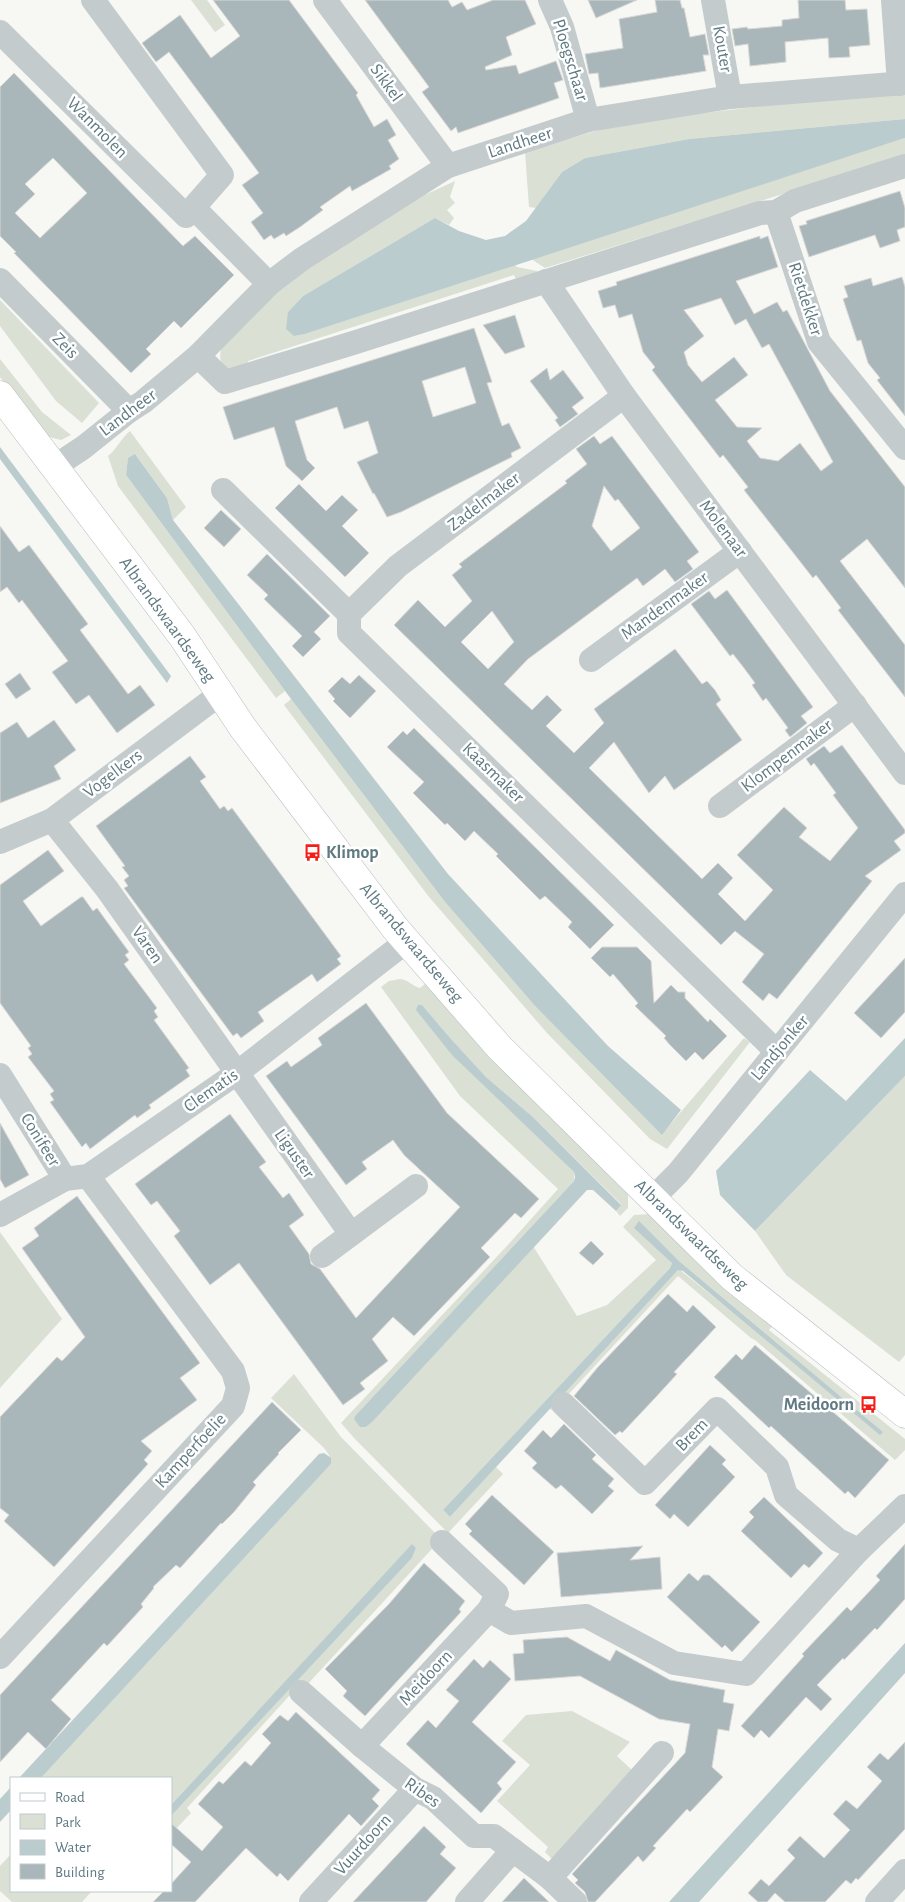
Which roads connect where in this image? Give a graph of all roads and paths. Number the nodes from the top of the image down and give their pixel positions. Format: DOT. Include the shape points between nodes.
graph roads {
  1 [pos="94,0"];
  2 [pos="325,0"];
  3 [pos="550,0"];
  4 [pos="714,0"];
  5 [pos="892,0"];
  6 [pos="0,32"];
  7 [pos="902,83"];
  8 [pos="730,97"];
  9 [pos="588,120"];
  10 [pos="448,166"];
  11 [pos="905,166"];
  12 [pos="194,208"];
  13 [pos="776,212"];
  14 [pos="0,280"];
  15 [pos="546,281"];
  16 [pos="269,284"];
  17 [pos="198,356"];
  18 [pos="0,395"];
  19 [pos="624,396"];
  20 [pos="129,411"];
  21 [pos="905,448"];
  22 [pos="54,467"];
  23 [pos="223,490"];
  24 [pos="740,552"];
  25 [pos="349,614"];
  26 [pos="591,660"];
  27 [pos="220,694"];
  28 [pos="855,705"];
  29 [pos="905,773"];
  30 [pos="720,806"];
  31 [pos="52,820"];
  32 [pos="0,842"];
  33 [pos="905,894"];
  34 [pos="407,942"];
  35 [pos="776,1051"];
  36 [pos="237,1073"];
  37 [pos="0,1075"];
  38 [pos="76,1177"];
  39 [pos="416,1186"];
  40 [pos="652,1199"];
  41 [pos="0,1215"];
  42 [pos="351,1234"];
  43 [pos="322,1256"];
  44 [pos="563,1404"];
  45 [pos="905,1414"];
  46 [pos="905,1506"];
  47 [pos="442,1542"];
  48 [pos="859,1550"];
  49 [pos="489,1610"];
  50 [pos="0,1657"];
  51 [pos="301,1692"];
  52 [pos="362,1746"];
  53 [pos="662,1753"];
  54 [pos="415,1789"];
  55 [pos="513,1850"];
  56 [pos="905,1871"];
  57 [pos="550,1878"];
  58 [pos="311,1902"];
  59 [pos="467,1902"];
  60 [pos="575,1902"];
  61 [pos="877,1902"];
  1 -- 12 [label="street" via="222,175"];
  2 -- 10 [label="street, Sikkel"];
  3 -- 9 [label="street, Ploegschaar" via="562,27"];
  4 -- 8 [label="street, Kouter"];
  5 -- 7 [label="street"];
  6 -- 12 [label="street, Wanmolen" via="186,216"];
  7 -- 8 [label="street, Landheer"];
  8 -- 9 [label="street, Landheer"];
  9 -- 10 [label="street, Landheer"];
  10 -- 16 [label="street, Landheer" via="302,259"];
  11 -- 13 [label="street" via="795,201"];
  12 -- 16 [label="street"];
  13 -- 15 [label="street" via="760,213"];
  13 -- 21 [label="street, Rietdekker" via="818,342"];
  14 -- 20 [label="street, Zeis"];
  15 -- 17 [label="street" via="225,382"];
  15 -- 19 [label="street, Molenaar"];
  16 -- 17 [label="street, Landheer"];
  17 -- 20 [label="street, Landheer"];
  18 -- 22 [label="street, Albrandswaardseweg"];
  19 -- 24 [label="street, Molenaar"];
  19 -- 25 [label="street, Zadelmaker" via="398,566"];
  20 -- 22 [label="street, Landheer"];
  22 -- 27 [label="street, Albrandswaardseweg" via="182,636"];
  23 -- 25 [label="street"];
  24 -- 26 [label="street, Mandenmaker"];
  24 -- 28 [label="street, Molenaar"];
  25 -- 35 [label="street, Kaasmaker" via="349,633"];
  27 -- 31 [label="street, Vogelkers"];
  27 -- 34 [label="street, Albrandswaardseweg" via="242,728"];
  28 -- 29 [label="street, Molenaar"];
  28 -- 30 [label="street, Klompenmaker"];
  31 -- 32 [label="street, Vogelkers"];
  31 -- 36 [label="street, Varen" via="107,889"];
  33 -- 35 [label="street, Landjonker"];
  34 -- 36 [label="street, Clematis"];
  34 -- 40 [label="street, Albrandswaardseweg" via="499,1047"];
  35 -- 40 [label="street, Landjonker" via="678,1174"];
  36 -- 38 [label="street, Clematis"];
  36 -- 42 [label="street, Liguster"];
  37 -- 38 [label="street, Conifeer"];
  38 -- 41 [label="street, Clematis"];
  38 -- 50 [label="street, Kamperfoelie" via="233,1371 238,1388 233,1406"];
  39 -- 42 [label="street"];
  40 -- 45 [label="street, Albrandswaardseweg" via="732,1277"];
  42 -- 43 [label="street"];
  44 -- 48 [label="street, Brem" via="644,1483 717,1409 777,1467 786,1495 838,1540"];
  46 -- 48 [label="street"];
  47 -- 49 [label="street" via="497,1594"];
  48 -- 49 [label="street" via="746,1674 674,1663 586,1616 511,1623"];
  49 -- 52 [label="street, Meidoorn"];
  51 -- 52 [label="street, Ribes"];
  52 -- 54 [label="street, Ribes"];
  53 -- 57 [label="street"];
  54 -- 55 [label="street, Ribes" via="433,1798 474,1836 494,1836"];
  54 -- 58 [label="street, Vuurdoorn"];
  55 -- 57 [label="street, Ribes"];
  55 -- 59 [label="street"];
  56 -- 61 [label="street"];
  57 -- 60 [label="street, Ribes"];
}
